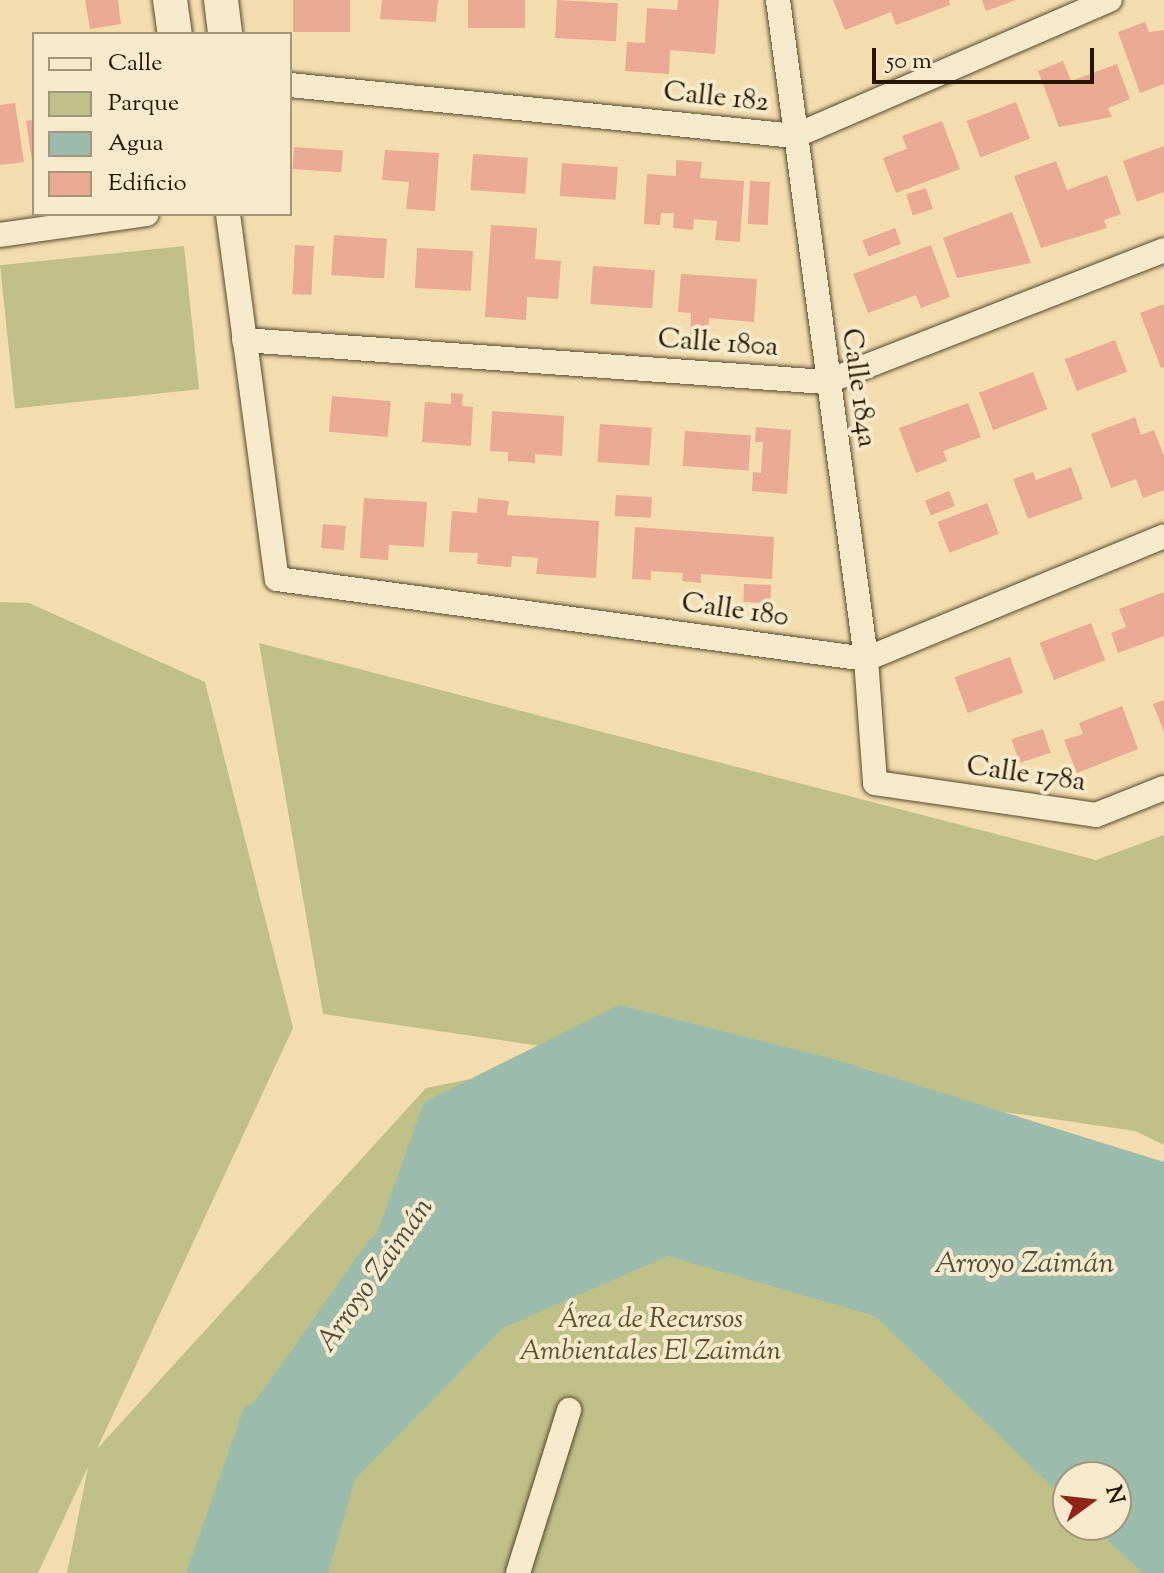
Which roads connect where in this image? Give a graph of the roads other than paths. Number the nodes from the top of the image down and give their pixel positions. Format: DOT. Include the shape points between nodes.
graph roads {
  1 [pos="170,0"];
  2 [pos="221,0"];
  3 [pos="778,0"];
  4 [pos="1110,0"];
  5 [pos="175,32"];
  6 [pos="225,32"];
  7 [pos="292,85"];
  8 [pos="795,136"];
  9 [pos="133,216"];
  10 [pos="228,216"];
  11 [pos="0,235"];
  12 [pos="1164,250"];
  13 [pos="244,340"];
  14 [pos="826,382"];
  15 [pos="1164,536"];
  16 [pos="866,659"];
  17 [pos="875,783"];
  18 [pos="1164,788"];
  19 [pos="569,1410"];
  20 [pos="518,1573"];
  1 -- 5 [label="main road"];
  2 -- 6 [label="main road"];
  3 -- 8 [label="street, Calle 184a"];
  4 -- 8 [label="street, Calle 182"];
  7 -- 8 [label="street, Calle 182"];
  8 -- 14 [label="street, Calle 184a"];
  9 -- 11 [label="street"];
  10 -- 13 [label="street"];
  12 -- 14 [label="street, Calle 180a"];
  13 -- 14 [label="street, Calle 180a"];
  13 -- 16 [label="street, Calle 180" via="277,579"];
  14 -- 16 [label="street, Calle 184a"];
  15 -- 16 [label="street"];
  16 -- 17 [label="street, Calle 184a"];
  17 -- 18 [label="street, Calle 178a" via="1096,815"];
  19 -- 20 [label="street"];
}
